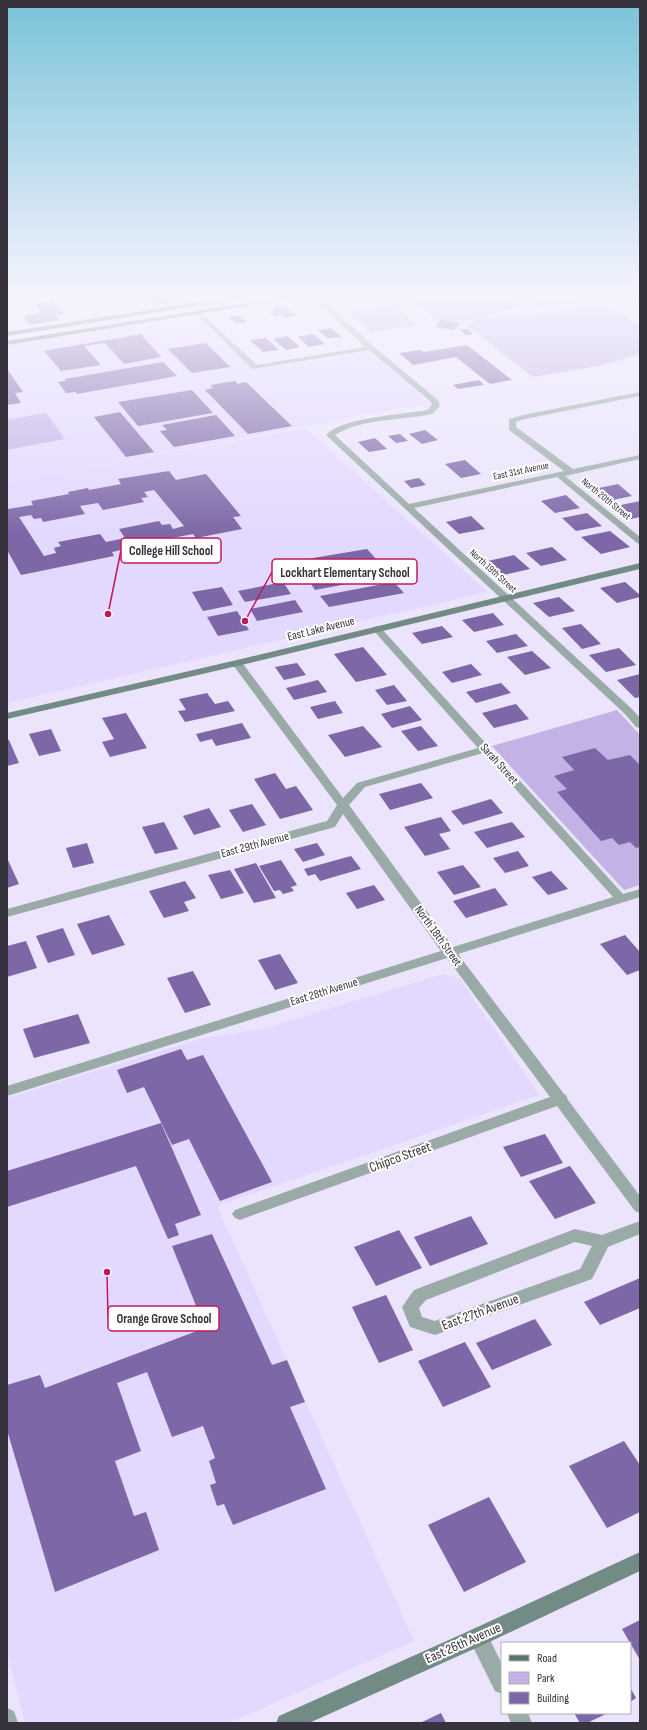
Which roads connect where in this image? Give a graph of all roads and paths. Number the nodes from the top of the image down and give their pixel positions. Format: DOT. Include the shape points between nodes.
graph roads {
  1 [pos="400,373"];
  2 [pos="640,394"];
  3 [pos="640,457"];
  4 [pos="570,471"];
  5 [pos="558,474"];
  6 [pos="407,507"];
  7 [pos="640,541"];
  8 [pos="640,566"];
  9 [pos="507,598"];
  10 [pos="377,629"];
  11 [pos="237,663"];
  12 [pos="640,709"];
  13 [pos="629,712"];
  14 [pos="7,716"];
  15 [pos="640,725"];
  16 [pos="485,749"];
  17 [pos="343,805"];
  18 [pos="639,895"];
  19 [pos="621,899"];
  20 [pos="7,913"];
  21 [pos="450,953"];
  22 [pos="7,1091"];
  23 [pos="561,1099"];
  24 [pos="640,1207"];
  25 [pos="240,1214"];
  26 [pos="640,1227"];
  27 [pos="602,1242"];
  28 [pos="640,1562"];
  29 [pos="478,1637"];
  30 [pos="501,1682"];
  31 [pos="518,1714"];
  32 [pos="7,1718"];
  33 [pos="8,1723"];
  34 [pos="286,1723"];
  35 [pos="522,1723"];
  1 -- 6 [label="street, North 19th Street" via="434,400 436,406 429,412 343,427 330,435"];
  2 -- 4 [label="street, North 20th Street" via="512,421 512,428"];
  3 -- 4 [label="street, East 31st Avenue"];
  4 -- 5 [label="street, East 31st Avenue"];
  5 -- 6 [label="street, East 31st Avenue"];
  5 -- 7 [label="street, North 20th Street"];
  6 -- 9 [label="street, North 19th Street"];
  8 -- 9 [label="street, East Lake Avenue"];
  9 -- 10 [label="street, East Lake Avenue"];
  9 -- 13 [label="street, North 19th Street"];
  10 -- 11 [label="street, East Lake Avenue"];
  10 -- 16 [label="street, Sarah Street"];
  11 -- 14 [label="street, East Lake Avenue"];
  11 -- 17 [label="street, North 18th Street"];
  12 -- 13 [label="street"];
  13 -- 15 [label="street, North 19th Street"];
  16 -- 17 [label="street, East 29th Avenue" via="361,785"];
  16 -- 19 [label="street, Sarah Street"];
  17 -- 20 [label="street, East 29th Avenue" via="331,824"];
  17 -- 21 [label="street, North 18th Street"];
  18 -- 19 [label="street, East 28th Avenue"];
  19 -- 21 [label="street, East 28th Avenue"];
  21 -- 22 [label="street, East 28th Avenue"];
  21 -- 23 [label="street, North 18th Street"];
  23 -- 24 [label="street, North 18th Street"];
  23 -- 25 [label="street, Chipco Street"];
  26 -- 27 [label="street"];
  27 -- 27 [label="street, East 27th Avenue" via="575,1235 420,1295 410,1307 416,1322 435,1328 586,1274"];
  28 -- 29 [label="street, East 26th Avenue"];
  29 -- 30 [label="street"];
  29 -- 34 [label="street, East 26th Avenue"];
  31 -- 35 [label="street"];
  32 -- 33 [label="street"];
}
